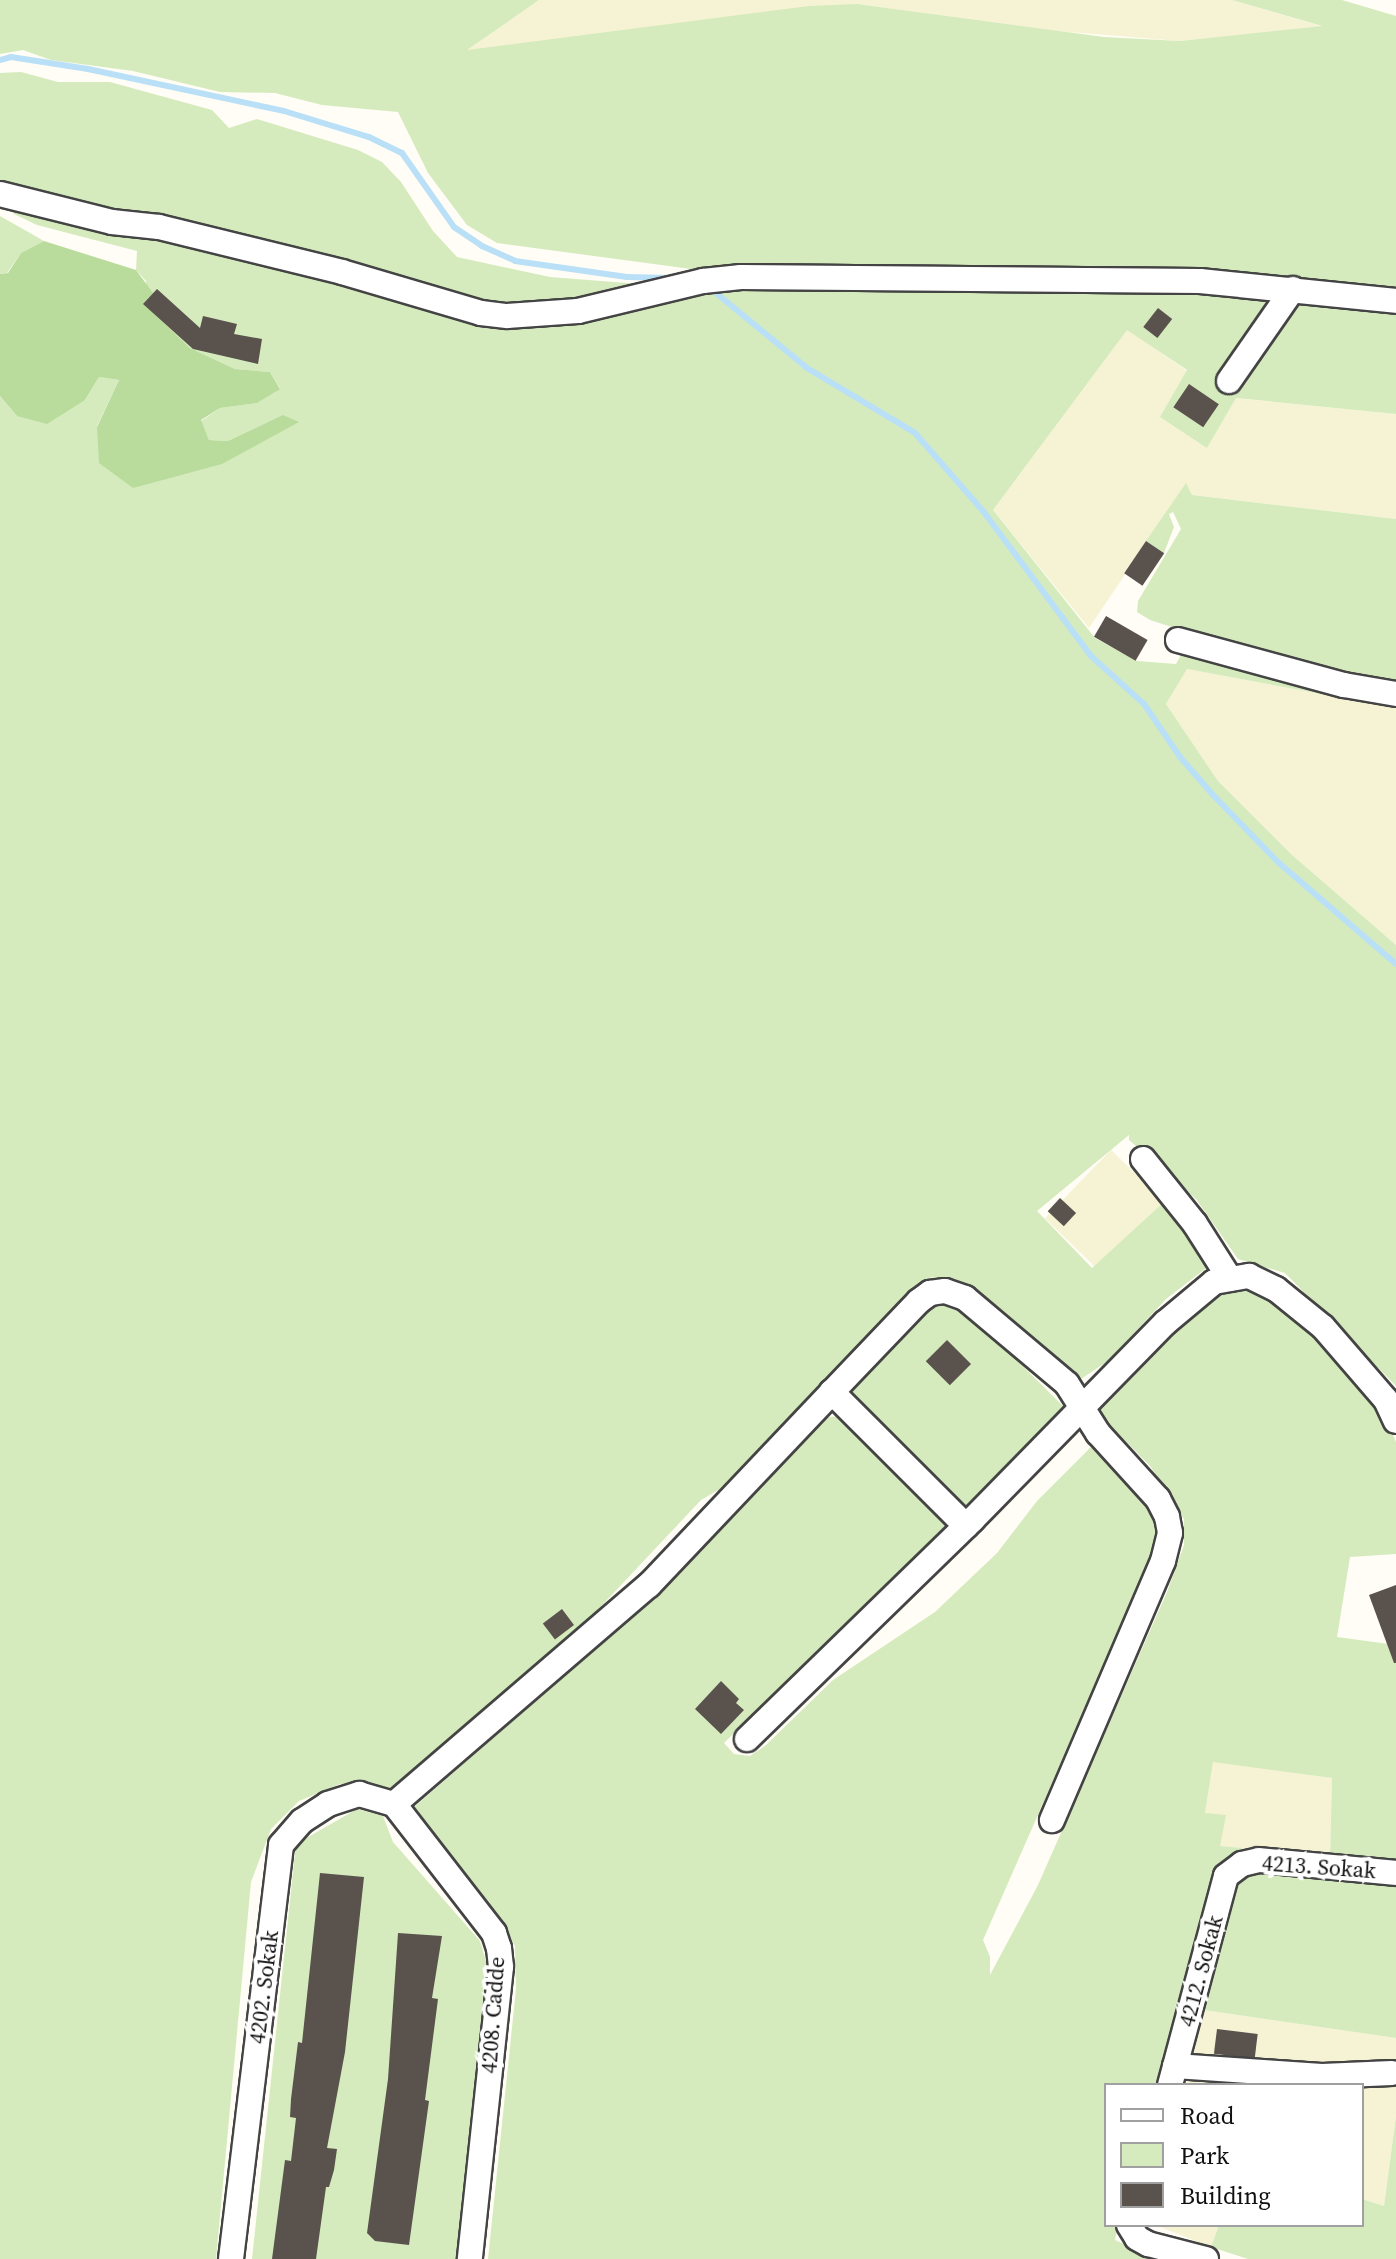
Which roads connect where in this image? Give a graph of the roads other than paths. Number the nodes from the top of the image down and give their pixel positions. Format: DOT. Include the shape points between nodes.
graph roads {
  1 [pos="0,194"];
  2 [pos="1293,289"];
  3 [pos="1396,301"];
  4 [pos="1229,381"];
  5 [pos="1178,640"];
  6 [pos="1396,694"];
  7 [pos="1143,1159"];
  8 [pos="1230,1279"];
  9 [pos="832,1392"];
  10 [pos="1081,1407"];
  11 [pos="1396,1421"];
  12 [pos="966,1526"];
  13 [pos="747,1739"];
  14 [pos="394,1804"];
  15 [pos="1052,1820"];
  16 [pos="1242,1864"];
  17 [pos="1396,1873"];
  18 [pos="1392,2073"];
  19 [pos="1173,2076"];
  20 [pos="1130,2227"];
  21 [pos="231,2259"];
  22 [pos="470,2259"];
  23 [pos="1206,2259"];
  1 -- 2 [label="street" via="342,272 507,316 551,315 741,277 1200,281"];
  2 -- 3 [label="street"];
  2 -- 4 [label="street"];
  5 -- 6 [label="street"];
  7 -- 8 [label="street"];
  8 -- 10 [label="street" via="1214,1282 1165,1323"];
  8 -- 11 [label="street" via="1249,1276 1276,1289 1323,1327 1386,1400"];
  9 -- 10 [label="street" via="919,1301 945,1291 965,1298 1067,1384"];
  9 -- 12 [label="street"];
  9 -- 14 [label="street" via="649,1585"];
  10 -- 12 [label="street"];
  10 -- 15 [label="street" via="1158,1499 1170,1533 1163,1561"];
  12 -- 13 [label="street"];
  14 -- 21 [label="street, 4202. Sokak" via="359,1794 328,1804 302,1821 281,1845"];
  14 -- 22 [label="street, 4208. Cadde" via="494,1933 499,1948"];
  16 -- 17 [label="street, 4213. Sokak" via="1259,1860"];
  16 -- 19 [label="street, 4212. Sokak" via="1226,1876"];
  18 -- 19 [label="street"];
  20 -- 23 [label="street" via="1148,2244"];
}
